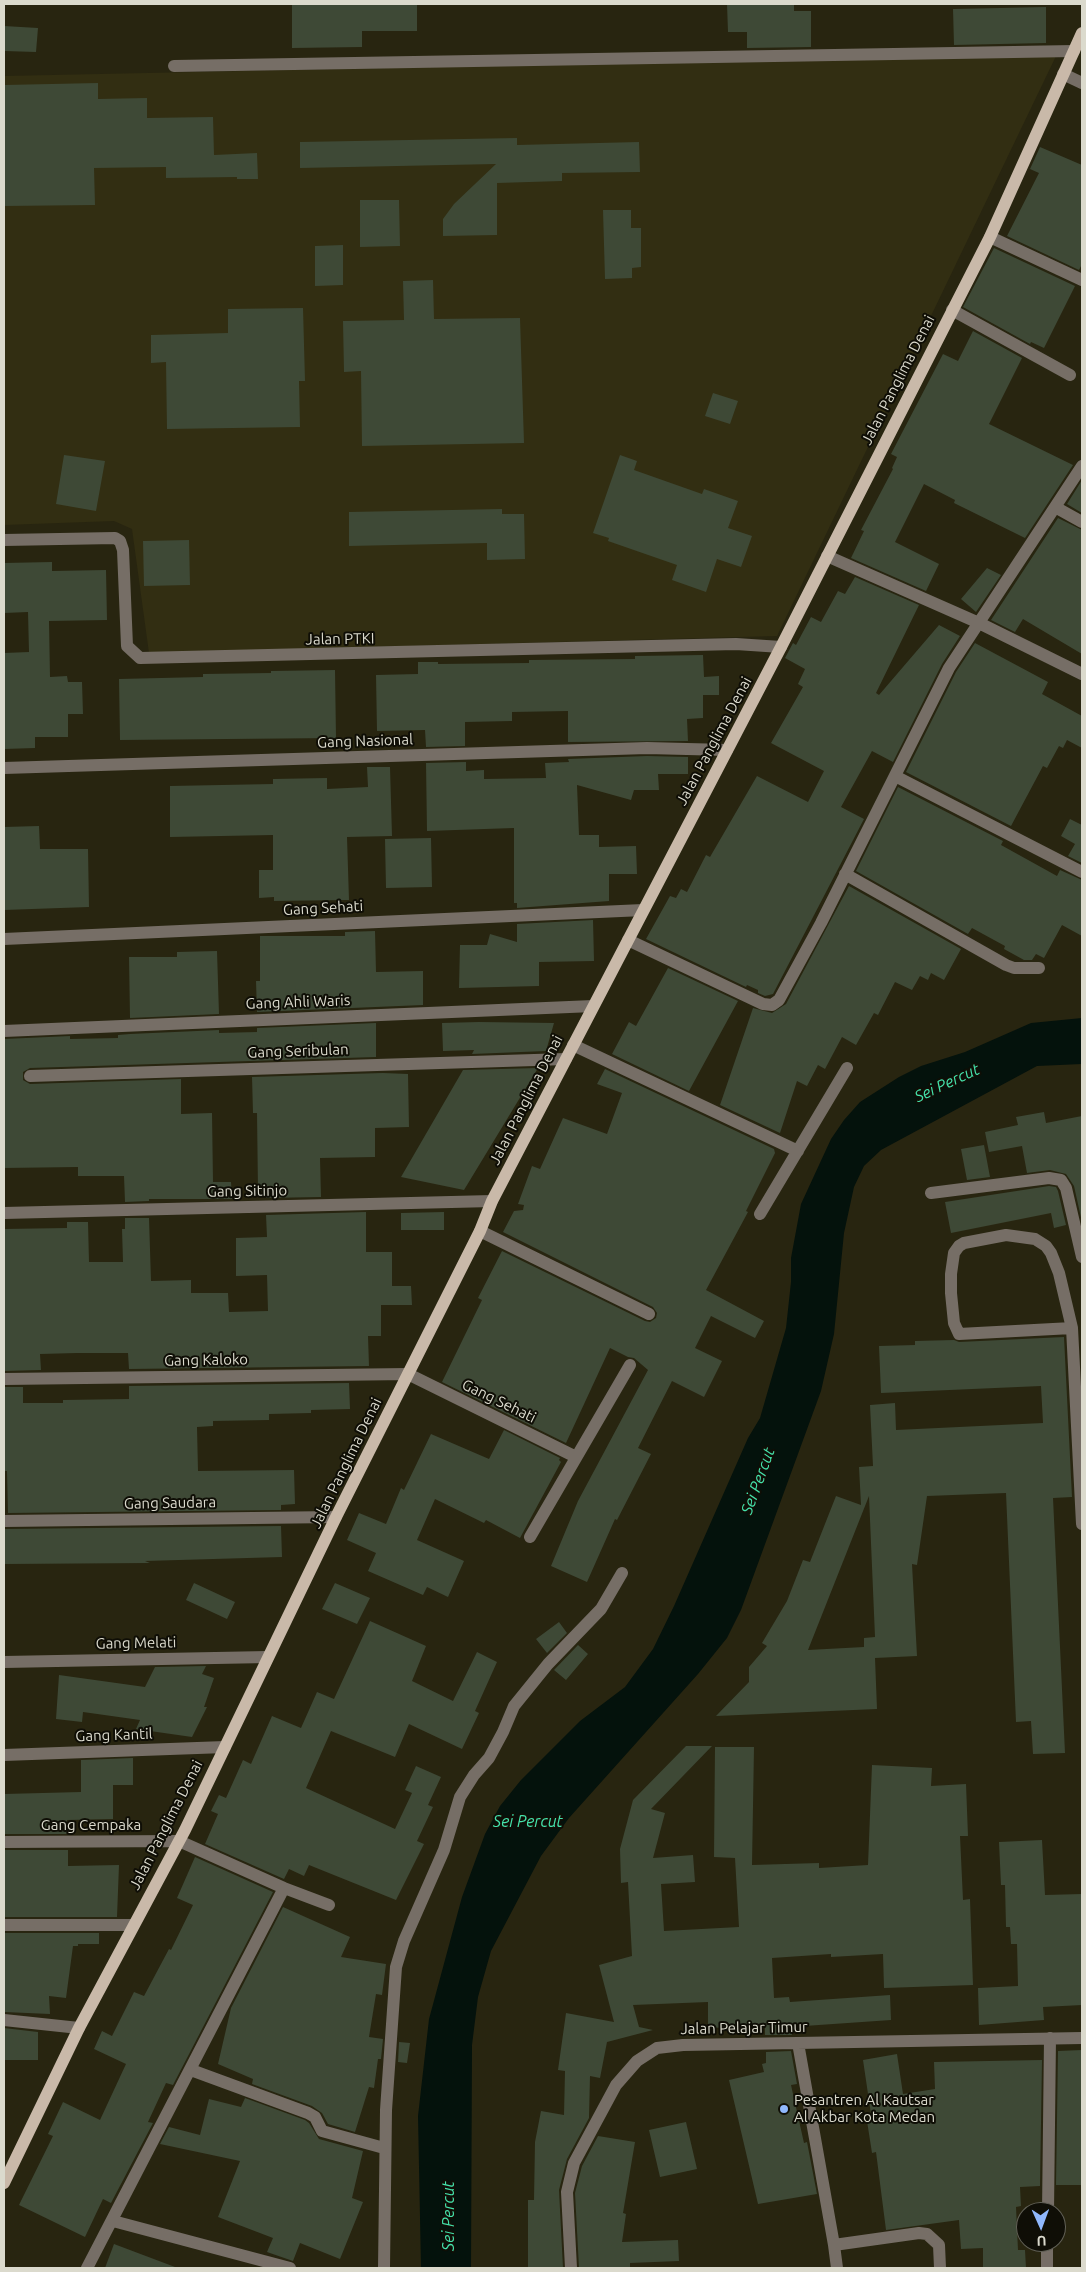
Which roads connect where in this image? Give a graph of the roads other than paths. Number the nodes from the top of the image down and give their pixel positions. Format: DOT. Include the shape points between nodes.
graph roads {
  1 [pos="1082,33"];
  2 [pos="1074,51"];
  3 [pos="174,66"];
  4 [pos="1062,74"];
  5 [pos="1082,83"];
  6 [pos="990,237"];
  7 [pos="1082,280"];
  8 [pos="952,310"];
  9 [pos="1070,375"];
  10 [pos="1082,466"];
  11 [pos="1055,507"];
  12 [pos="1082,522"];
  13 [pos="4,540"];
  14 [pos="827,556"];
  15 [pos="978,622"];
  16 [pos="781,646"];
  17 [pos="1082,674"];
  18 [pos="727,750"];
  19 [pos="4,768"];
  20 [pos="895,776"];
  21 [pos="1082,872"];
  22 [pos="845,874"];
  23 [pos="644,910"];
  24 [pos="4,939"];
  25 [pos="628,940"];
  26 [pos="1039,968"];
  27 [pos="593,1006"];
  28 [pos="4,1031"];
  29 [pos="573,1045"];
  30 [pos="566,1059"];
  31 [pos="847,1068"];
  32 [pos="30,1076"];
  33 [pos="798,1151"];
  34 [pos="931,1193"];
  35 [pos="492,1202"];
  36 [pos="4,1213"];
  37 [pos="760,1214"];
  38 [pos="480,1231"];
  39 [pos="1082,1257"];
  40 [pos="649,1314"];
  41 [pos="1072,1328"];
  42 [pos="630,1364"];
  43 [pos="408,1374"];
  44 [pos="4,1378"];
  45 [pos="1079,1414"];
  46 [pos="576,1457"];
  47 [pos="1081,1488"];
  48 [pos="336,1517"];
  49 [pos="4,1521"];
  50 [pos="1082,1524"];
  51 [pos="530,1537"];
  52 [pos="622,1574"];
  53 [pos="268,1657"];
  54 [pos="4,1662"];
  55 [pos="225,1747"];
  56 [pos="4,1755"];
  57 [pos="179,1841"];
  58 [pos="4,1842"];
  59 [pos="284,1888"];
  60 [pos="329,1905"];
  61 [pos="132,1925"];
  62 [pos="4,1926"];
  63 [pos="4,2020"];
  64 [pos="79,2028"];
  65 [pos="1050,2038"];
  66 [pos="1082,2038"];
  67 [pos="798,2043"];
  68 [pos="191,2070"];
  69 [pos="384,2148"];
  70 [pos="4,2183"];
  71 [pos="1048,2202"];
  72 [pos="113,2221"];
  73 [pos="834,2245"];
  74 [pos="1048,2252"];
  75 [pos="87,2268"];
  76 [pos="290,2268"];
  77 [pos="384,2268"];
  78 [pos="571,2268"];
  79 [pos="838,2268"];
  80 [pos="940,2268"];
  81 [pos="1047,2268"];
  1 -- 2 [label="main road, Jalan Panglima Denai"];
  2 -- 3 [label="street"];
  2 -- 4 [label="main road, Jalan Panglima Denai"];
  4 -- 5 [label="street"];
  4 -- 6 [label="main road, Jalan Panglima Denai"];
  6 -- 7 [label="street"];
  6 -- 8 [label="main road, Jalan Panglima Denai"];
  8 -- 9 [label="street"];
  8 -- 14 [label="main road, Jalan Panglima Denai"];
  10 -- 11 [label="street"];
  11 -- 12 [label="street"];
  11 -- 15 [label="street"];
  13 -- 16 [label="street, Jalan PTKI" via="114,538 120,541 127,646 140,658 736,644"];
  14 -- 15 [label="street"];
  14 -- 16 [label="main road, Jalan Panglima Denai"];
  15 -- 17 [label="street"];
  15 -- 20 [label="street" via="949,668"];
  16 -- 18 [label="main road, Jalan Panglima Denai"];
  18 -- 19 [label="street, Gang Nasional" via="647,748"];
  18 -- 23 [label="main road, Jalan Panglima Denai"];
  20 -- 21 [label="street"];
  20 -- 22 [label="street"];
  22 -- 25 [label="street" via="779,1000 772,1005 763,1004"];
  22 -- 26 [label="street" via="1006,965"];
  23 -- 24 [label="street, Gang Sehati"];
  23 -- 25 [label="main road, Jalan Panglima Denai"];
  25 -- 27 [label="main road, Jalan Panglima Denai"];
  27 -- 28 [label="street, Gang Ahli Waris"];
  27 -- 29 [label="main road, Jalan Panglima Denai"];
  29 -- 30 [label="main road, Jalan Panglima Denai"];
  29 -- 33 [label="street"];
  30 -- 32 [label="street, Gang Seribulan"];
  30 -- 35 [label="main road, Jalan Panglima Denai"];
  31 -- 33 [label="street"];
  33 -- 37 [label="street"];
  34 -- 39 [label="street" via="1049,1178 1061,1180 1066,1188"];
  35 -- 36 [label="street, Gang Sitinjo"];
  35 -- 38 [label="main road, Jalan Panglima Denai"];
  38 -- 40 [label="street"];
  38 -- 43 [label="main road, Jalan Panglima Denai"];
  41 -- 41 [label="street" via="1059,1273 1046,1246 1035,1239 1006,1235 964,1242 958,1246 954,1253 951,1293 954,1323 959,1334"];
  41 -- 45 [label="street"];
  42 -- 46 [label="street"];
  43 -- 44 [label="street, Gang Kaloko"];
  43 -- 46 [label="street, Gang Sehati"];
  43 -- 48 [label="main road, Jalan Panglima Denai"];
  45 -- 47 [label="street"];
  46 -- 51 [label="street"];
  47 -- 50 [label="street"];
  48 -- 49 [label="street, Gang Saudara"];
  48 -- 53 [label="main road, Jalan Panglima Denai"];
  52 -- 69 [label="street" via="601,1609 519,1698 489,1758 460,1797 444,1850 415,1912 396,1967"];
  53 -- 54 [label="street, Gang Melati"];
  53 -- 55 [label="main road, Jalan Panglima Denai"];
  55 -- 56 [label="street, Gang Kantil"];
  55 -- 57 [label="main road, Jalan Panglima Denai"];
  57 -- 58 [label="street, Gang Cempaka"];
  57 -- 59 [label="street"];
  57 -- 61 [label="main road, Jalan Panglima Denai"];
  59 -- 60 [label="street"];
  59 -- 68 [label="street"];
  61 -- 62 [label="street"];
  61 -- 64 [label="main road, Jalan Panglima Denai"];
  63 -- 64 [label="street"];
  64 -- 70 [label="main road, Jalan Panglima Denai"];
  65 -- 66 [label="street, Jalan Pelajar Timur"];
  65 -- 67 [label="street, Jalan Pelajar Timur"];
  65 -- 71 [label="street"];
  67 -- 73 [label="street"];
  67 -- 78 [label="street, Jalan Pelajar Timur" via="666,2046 647,2053 626,2071 607,2098 574,2163 568,2192"];
  68 -- 69 [label="street" via="308,2112 315,2117 322,2131"];
  68 -- 72 [label="street"];
  69 -- 77 [label="street"];
  72 -- 75 [label="street"];
  72 -- 76 [label="street"];
  73 -- 79 [label="street"];
  73 -- 80 [label="street" via="927,2234 938,2245"];
  74 -- 81 [label="street"];
}
